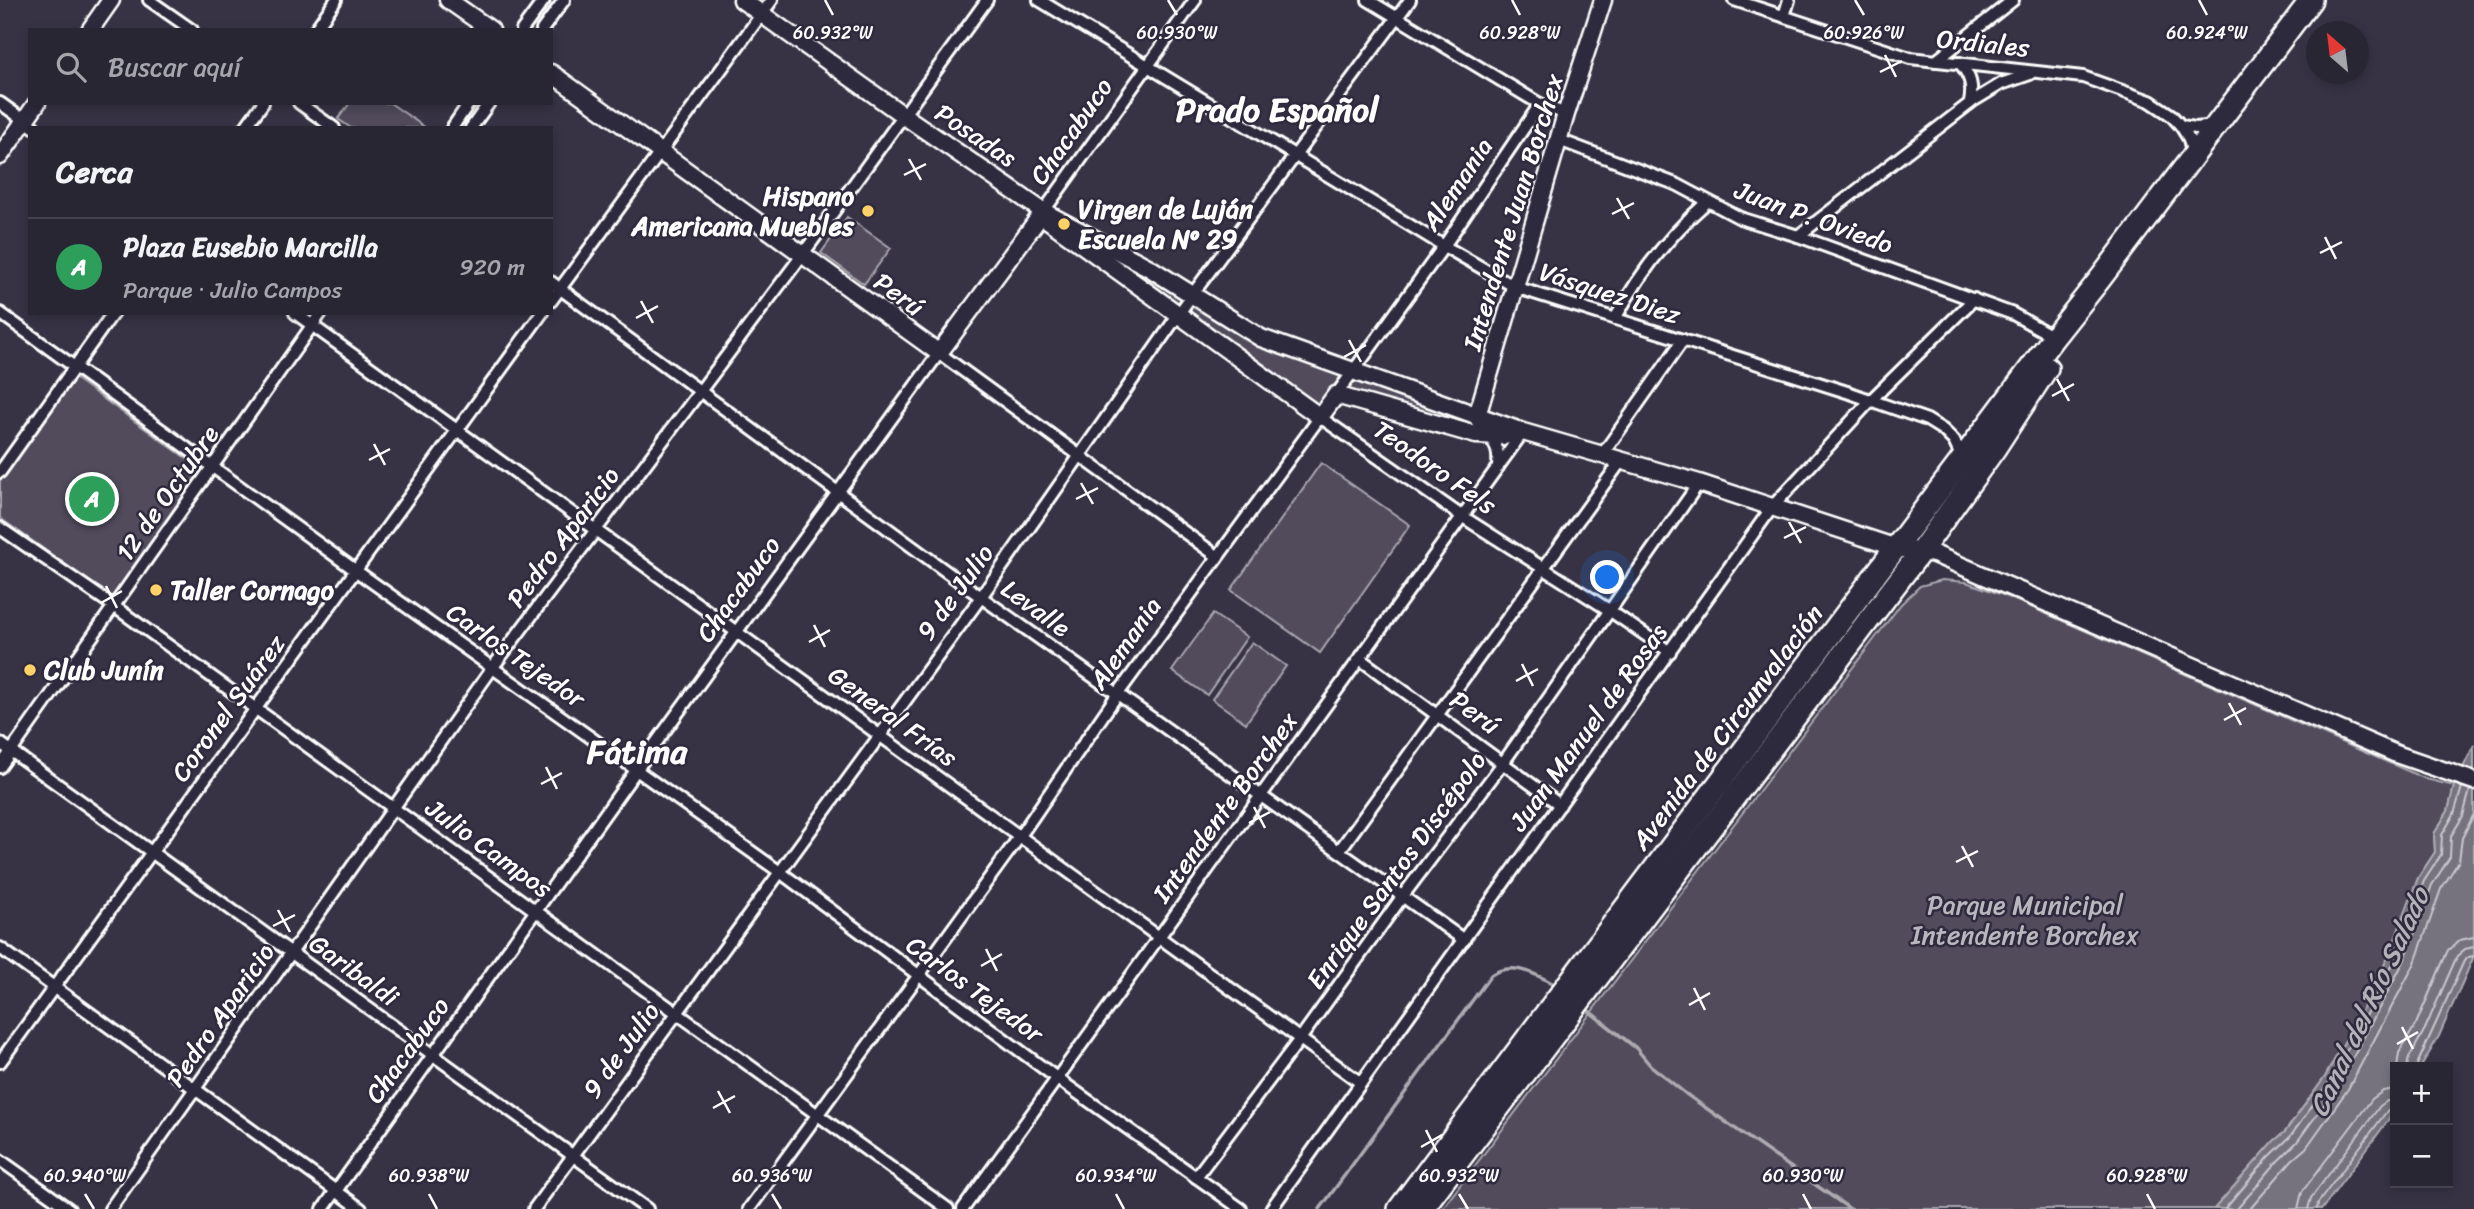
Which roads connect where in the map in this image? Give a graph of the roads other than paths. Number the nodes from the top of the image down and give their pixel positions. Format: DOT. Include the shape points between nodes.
graph roads {
  1 [pos="111,0"];
  2 [pos="149,0"];
  3 [pos="336,0"];
  4 [pos="447,0"];
  5 [pos="544,0"];
  6 [pos="564,0"];
  7 [pos="742,0"];
  8 [pos="772,0"];
  9 [pos="987,0"];
  10 [pos="1039,0"];
  11 [pos="1195,0"];
  12 [pos="1368,0"];
  13 [pos="1410,0"];
  14 [pos="1603,0"];
  15 [pos="1734,0"];
  16 [pos="1789,0"];
  17 [pos="2013,0"];
  18 [pos="2311,0"];
  19 [pos="761,14"];
  20 [pos="1784,16"];
  21 [pos="1399,17"];
  22 [pos="90,28"];
  23 [pos="189,28"];
  24 [pos="316,28"];
  25 [pos="488,28"];
  26 [pos="523,28"];
  27 [pos="543,28"];
  28 [pos="1936,61"];
  29 [pos="1960,63"];
  30 [pos="1147,66"];
  31 [pos="2039,72"];
  32 [pos="553,74"];
  33 [pos="0,103"];
  34 [pos="1970,103"];
  35 [pos="1540,104"];
  36 [pos="36,105"];
  37 [pos="262,105"];
  38 [pos="302,105"];
  39 [pos="468,105"];
  40 [pos="488,105"];
  41 [pos="1566,114"];
  42 [pos="903,115"];
  43 [pos="30,124"];
  44 [pos="28,126"];
  45 [pos="246,126"];
  46 [pos="331,126"];
  47 [pos="453,126"];
  48 [pos="472,126"];
  49 [pos="2181,126"];
  50 [pos="2216,126"];
  51 [pos="1559,140"];
  52 [pos="660,152"];
  53 [pos="1294,155"];
  54 [pos="0,156"];
  55 [pos="2194,156"];
  56 [pos="1707,202"];
  57 [pos="1042,214"];
  58 [pos="1798,236"];
  59 [pos="1444,246"];
  60 [pos="803,254"];
  61 [pos="2100,279"];
  62 [pos="556,285"];
  63 [pos="1516,287"];
  64 [pos="1192,295"];
  65 [pos="1974,299"];
  66 [pos="0,313"];
  67 [pos="1179,314"];
  68 [pos="112,315"];
  69 [pos="298,315"];
  70 [pos="320,315"];
  71 [pos="541,315"];
  72 [pos="1615,319"];
  73 [pos="312,326"];
  74 [pos="2053,337"];
  75 [pos="1683,340"];
  76 [pos="939,354"];
  77 [pos="75,368"];
  78 [pos="1354,371"];
  79 [pos="700,391"];
  80 [pos="1336,395"];
  81 [pos="1871,400"];
  82 [pos="1478,416"];
  83 [pos="1320,417"];
  84 [pos="458,429"];
  85 [pos="1523,432"];
  86 [pos="1488,436"];
  87 [pos="1079,455"];
  88 [pos="1602,455"];
  89 [pos="1963,460"];
  90 [pos="1621,461"];
  91 [pos="213,467"];
  92 [pos="1498,467"];
  93 [pos="0,472"];
  94 [pos="1699,483"];
  95 [pos="838,493"];
  96 [pos="1773,506"];
  97 [pos="1463,517"];
  98 [pos="0,527"];
  99 [pos="597,530"];
  100 [pos="1896,548"];
  101 [pos="1921,551"];
  102 [pos="1217,556"];
  103 [pos="1544,569"];
  104 [pos="355,570"];
  105 [pos="981,597"];
  106 [pos="115,607"];
  107 [pos="1609,610"];
  108 [pos="738,632"];
  109 [pos="1670,652"];
  110 [pos="1360,659"];
  111 [pos="494,667"];
  112 [pos="1117,695"];
  113 [pos="256,708"];
  114 [pos="1438,716"];
  115 [pos="879,734"];
  116 [pos="0,743"];
  117 [pos="12,751"];
  118 [pos="1503,763"];
  119 [pos="0,767"];
  120 [pos="637,769"];
  121 [pos="2474,781"];
  122 [pos="1262,795"];
  123 [pos="1560,805"];
  124 [pos="394,807"];
  125 [pos="1020,836"];
  126 [pos="1339,851"];
  127 [pos="152,852"];
  128 [pos="780,872"];
  129 [pos="1402,897"];
  130 [pos="536,910"];
  131 [pos="1159,937"];
  132 [pos="1464,940"];
  133 [pos="0,948"];
  134 [pos="291,953"];
  135 [pos="919,976"];
  136 [pos="55,986"];
  137 [pos="677,1012"];
  138 [pos="1300,1039"];
  139 [pos="433,1055"];
  140 [pos="0,1062"];
  141 [pos="1058,1079"];
  142 [pos="1361,1083"];
  143 [pos="195,1089"];
  144 [pos="818,1114"];
  145 [pos="573,1156"];
  146 [pos="0,1160"];
  147 [pos="1196,1177"];
  148 [pos="336,1191"];
  149 [pos="69,1209"];
  150 [pos="110,1209"];
  151 [pos="323,1209"];
  152 [pos="361,1209"];
  153 [pos="534,1209"];
  154 [pos="647,1209"];
  155 [pos="749,1209"];
  156 [pos="947,1209"];
  157 [pos="963,1209"];
  158 [pos="1241,1209"];
  159 [pos="1271,1209"];
  160 [pos="1399,1209"];
  161 [pos="1422,1209"];
  1 -- 22 [label="main road"];
  2 -- 23 [label="street"];
  3 -- 24 [label="street"];
  4 -- 25 [label="main road"];
  5 -- 26 [label="street"];
  6 -- 27 [label="street"];
  7 -- 19 [label="main road, Posadas"];
  8 -- 19 [label="street"];
  9 -- 42 [label="street, Pedro Aparicio"];
  10 -- 30 [label="street, Vásquez Diez"];
  11 -- 30 [label="street, Chacabuco"];
  12 -- 21 [label="street"];
  13 -- 21 [label="street, 9 de Julio"];
  14 -- 41 [label="main road, Intendente Juan Borchex"];
  15 -- 20 [label="street, Ordiales"];
  16 -- 20 [label="street"];
  17 -- 28 [label="street"];
  18 -- 50 [label="highway, Avenida de Circunvalación"];
  19 -- 42 [label="main road, Posadas"];
  19 -- 52 [label="street"];
  20 -- 28 [label="street, Ordiales" via="1886,51"];
  21 -- 35 [label="street"];
  21 -- 53 [label="street, 9 de Julio"];
  28 -- 29 [label="street, Ordiales"];
  29 -- 31 [label="street, Ordiales"];
  29 -- 34 [label="street" via="1971,80"];
  30 -- 53 [label="street, Vásquez Diez"];
  30 -- 57 [label="street, Chacabuco"];
  31 -- 34 [label="street" via="2001,84"];
  31 -- 49 [label="street, Ordiales" via="2109,85 2150,101"];
  32 -- 52 [label="main road, Perú"];
  33 -- 43 [label="street"];
  34 -- 58 [label="street"];
  35 -- 41 [label="street"];
  35 -- 59 [label="street, Alemania"];
  36 -- 43 [label="main road"];
  37 -- 45 [label="street"];
  38 -- 46 [label="street"];
  39 -- 47 [label="street"];
  40 -- 48 [label="street"];
  41 -- 51 [label="main road, Intendente Juan Borchex"];
  42 -- 57 [label="main road, Posadas"];
  42 -- 60 [label="street, Pedro Aparicio"];
  44 -- 54 [label="main road"];
  49 -- 50 [label="street"];
  49 -- 55 [label="street, Ordiales"];
  50 -- 55 [label="highway, Avenida de Circunvalación"];
  51 -- 56 [label="street, Juan P. Oviedo" via="1667,180"];
  51 -- 63 [label="main road, Intendente Juan Borchex"];
  52 -- 60 [label="main road, Perú"];
  52 -- 62 [label="street"];
  53 -- 59 [label="street, Vásquez Diez"];
  53 -- 64 [label="street, 9 de Julio"];
  55 -- 61 [label="highway, Avenida de Circunvalación"];
  56 -- 58 [label="street, Juan P. Oviedo"];
  56 -- 72 [label="street" via="1652,259"];
  57 -- 64 [label="main road, Posadas" via="1148,267"];
  57 -- 67 [label="main road, Posadas"];
  57 -- 76 [label="main road, Chacabuco"];
  58 -- 65 [label="street, Juan P. Oviedo"];
  59 -- 63 [label="street, Vásquez Diez"];
  59 -- 78 [label="street, Alemania"];
  60 -- 76 [label="main road, Perú"];
  60 -- 79 [label="street, Pedro Aparicio"];
  61 -- 74 [label="highway, Avenida de Circunvalación"];
  61 -- 101 [label="highway, Avenida de Circunvalación" via="2002,438"];
  62 -- 79 [label="street, Levalle"];
  63 -- 72 [label="street, Vásquez Diez"];
  63 -- 82 [label="main road, Intendente Juan Borchex"];
  64 -- 67 [label="street, 9 de Julio"];
  64 -- 78 [label="main road, Posadas" via="1261,338"];
  65 -- 74 [label="street, Juan P. Oviedo"];
  65 -- 81 [label="street, Juan Manuel de Rosas"];
  66 -- 77 [label="street, Carlos Tejedor"];
  67 -- 83 [label="main road, Teodoro Fels"];
  67 -- 87 [label="street, 9 de Julio"];
  68 -- 77 [label="street"];
  69 -- 73 [label="street, General Frías"];
  70 -- 73 [label="street, 12 de Octubre"];
  71 -- 84 [label="street, Coronel Suárez"];
  72 -- 75 [label="street, Vásquez Diez"];
  73 -- 84 [label="street, General Frías"];
  73 -- 91 [label="street, 12 de Octubre"];
  74 -- 89 [label="highway, Avenida de Circunvalación"];
  75 -- 81 [label="street, Vásquez Diez"];
  75 -- 88 [label="street"];
  76 -- 87 [label="street, Perú"];
  76 -- 95 [label="street, Chacabuco"];
  77 -- 91 [label="street, Carlos Tejedor"];
  77 -- 93 [label="street"];
  78 -- 80 [label="street, Alemania"];
  78 -- 82 [label="main road, Posadas"];
  79 -- 95 [label="street, Levalle"];
  79 -- 99 [label="street, Pedro Aparicio"];
  80 -- 83 [label="main road, Alemania"];
  80 -- 86 [label="main road"];
  81 -- 89 [label="street, Vásquez Diez" via="1943,430"];
  81 -- 96 [label="street, Juan Manuel de Rosas"];
  82 -- 85 [label="main road, Posadas"];
  82 -- 86 [label="main road"];
  83 -- 97 [label="street, Teodoro Fels"];
  83 -- 102 [label="street, Alemania"];
  84 -- 99 [label="street, General Frías"];
  84 -- 104 [label="street, Coronel Suárez"];
  85 -- 86 [label="main road"];
  85 -- 88 [label="main road, Posadas"];
  85 -- 92 [label="street, Intendente Borchex"];
  86 -- 92 [label="street" via="1498,452"];
  87 -- 102 [label="street, Perú"];
  87 -- 105 [label="street, 9 de Julio"];
  88 -- 90 [label="main road, Posadas"];
  89 -- 100 [label="highway, Avenida de Circunvalación"];
  90 -- 94 [label="main road, Posadas"];
  90 -- 103 [label="street"];
  91 -- 104 [label="street, Carlos Tejedor"];
  91 -- 106 [label="street, 12 de Octubre"];
  92 -- 97 [label="street, Intendente Borchex"];
  94 -- 96 [label="main road, Posadas"];
  94 -- 107 [label="street, Enrique Santos Discépolo"];
  95 -- 105 [label="street, Levalle"];
  95 -- 108 [label="street, Chacabuco"];
  96 -- 100 [label="main road, Posadas"];
  96 -- 109 [label="street, Juan Manuel de Rosas"];
  97 -- 103 [label="street, Teodoro Fels"];
  97 -- 110 [label="street, Intendente Borchex"];
  98 -- 106 [label="street, Julio Campos"];
  99 -- 108 [label="street, General Frías"];
  99 -- 111 [label="street, Pedro Aparicio"];
  100 -- 101 [label="main road, Posadas"];
  100 -- 160 [label="highway, Avenida de Circunvalación"];
  101 -- 121 [label="main road, Posadas" via="2396,754"];
  101 -- 161 [label="highway, Avenida de Circunvalación"];
  102 -- 112 [label="street, Alemania"];
  103 -- 107 [label="street, Teodoro Fels"];
  103 -- 114 [label="street"];
  104 -- 111 [label="street, Carlos Tejedor"];
  104 -- 113 [label="street, Coronel Suárez"];
  105 -- 112 [label="street, Levalle"];
  105 -- 115 [label="street, 9 de Julio"];
  106 -- 113 [label="street, Julio Campos"];
  106 -- 117 [label="street, 12 de Octubre"];
  107 -- 109 [label="street, Teodoro Fels"];
  107 -- 118 [label="street, Enrique Santos Discépolo"];
  108 -- 115 [label="street, General Frías"];
  108 -- 120 [label="street, Chacabuco"];
  109 -- 123 [label="street, Juan Manuel de Rosas"];
  110 -- 114 [label="street, Perú"];
  110 -- 122 [label="street, Intendente Borchex"];
  111 -- 120 [label="street, Carlos Tejedor"];
  111 -- 124 [label="street, Pedro Aparicio"];
  112 -- 122 [label="street, Levalle"];
  112 -- 125 [label="street, Alemania"];
  113 -- 124 [label="street, Julio Campos"];
  113 -- 127 [label="street, Coronel Suárez"];
  114 -- 118 [label="street, Perú"];
  114 -- 126 [label="street"];
  115 -- 125 [label="street, General Frías"];
  115 -- 128 [label="street, 9 de Julio"];
  116 -- 117 [label="street, Garibaldi"];
  117 -- 119 [label="street, 12 de Octubre"];
  117 -- 127 [label="street, Garibaldi"];
  118 -- 123 [label="street, Perú"];
  118 -- 129 [label="street, Enrique Santos Discépolo"];
  120 -- 128 [label="street, Carlos Tejedor"];
  120 -- 130 [label="street, Chacabuco"];
  122 -- 126 [label="street, Levalle"];
  122 -- 131 [label="street, Intendente Borchex"];
  123 -- 132 [label="street, Juan Manuel de Rosas"];
  124 -- 130 [label="street, Julio Campos"];
  124 -- 134 [label="street, Pedro Aparicio"];
  125 -- 131 [label="street, General Frías"];
  125 -- 135 [label="street, Alemania"];
  126 -- 129 [label="street, Levalle"];
  127 -- 134 [label="street, Garibaldi"];
  127 -- 136 [label="street, Coronel Suárez"];
  128 -- 135 [label="street, Carlos Tejedor"];
  128 -- 137 [label="street, 9 de Julio"];
  129 -- 132 [label="street, Levalle"];
  129 -- 138 [label="street, Enrique Santos Discépolo"];
  130 -- 137 [label="street, Julio Campos"];
  130 -- 139 [label="street, Chacabuco"];
  131 -- 138 [label="street, General Frías"];
  131 -- 141 [label="street, Intendente Borchex"];
  132 -- 142 [label="street, Juan Manuel de Rosas"];
  133 -- 136 [label="street"];
  134 -- 139 [label="street, Garibaldi"];
  134 -- 143 [label="street, Pedro Aparicio"];
  135 -- 141 [label="street, Carlos Tejedor"];
  135 -- 144 [label="street, Alemania"];
  136 -- 140 [label="street, Coronel Suárez"];
  136 -- 143 [label="street"];
  137 -- 144 [label="street, Julio Campos"];
  137 -- 145 [label="street, 9 de Julio"];
  138 -- 142 [label="street, General Frías"];
  138 -- 147 [label="street, Enrique Santos Discépolo"];
  139 -- 145 [label="street, Garibaldi"];
  139 -- 148 [label="street, Chacabuco"];
  141 -- 147 [label="street, Carlos Tejedor"];
  141 -- 157 [label="street, Intendente Borchex"];
  142 -- 159 [label="street, Juan Manuel de Rosas"];
  143 -- 148 [label="street"];
  143 -- 150 [label="street, Pedro Aparicio"];
  144 -- 155 [label="street, Alemania"];
  144 -- 156 [label="street, Julio Campos"];
  145 -- 153 [label="street, 9 de Julio"];
  145 -- 154 [label="street, Garibaldi"];
  146 -- 149 [label="street"];
  147 -- 158 [label="street, Carlos Tejedor"];
  148 -- 151 [label="street, Chacabuco"];
  148 -- 152 [label="street"];
}
